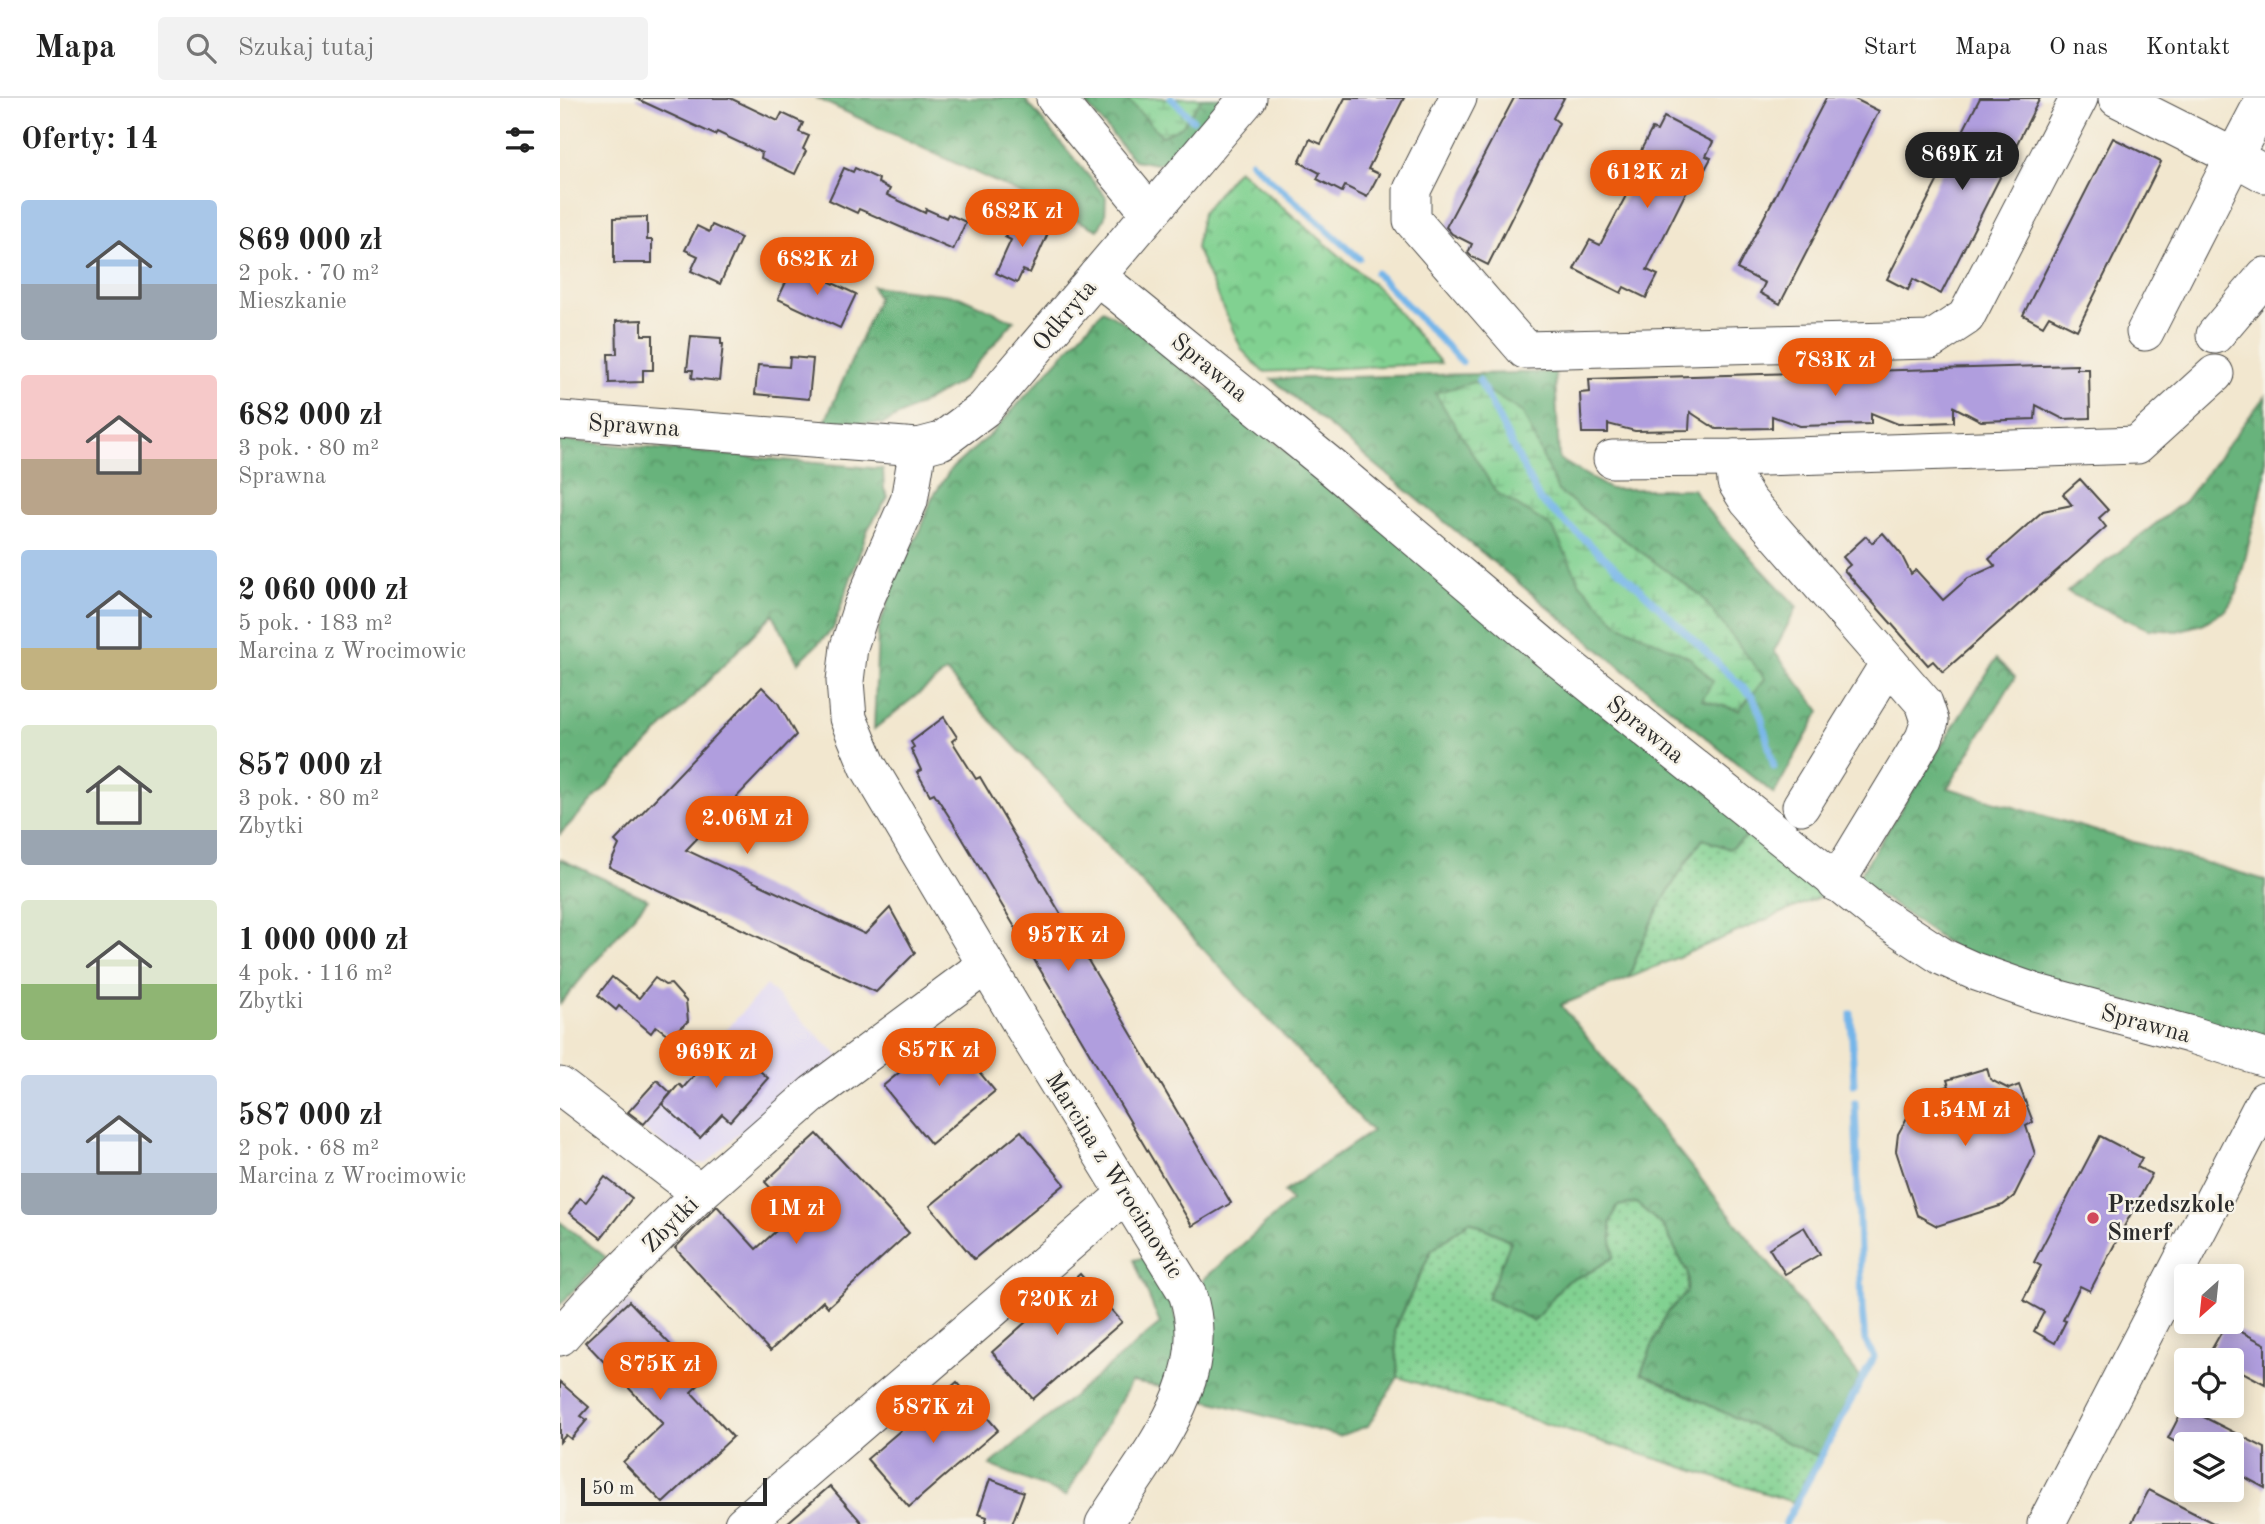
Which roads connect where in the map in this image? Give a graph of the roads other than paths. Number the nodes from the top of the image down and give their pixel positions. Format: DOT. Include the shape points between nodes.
graph roads {
  1 [pos="1055,98"];
  2 [pos="1248,98"];
  3 [pos="1458,98"];
  4 [pos="2079,98"];
  5 [pos="2117,98"];
  6 [pos="2265,98"];
  7 [pos="2249,165"];
  8 [pos="1150,213"];
  9 [pos="1097,276"];
  10 [pos="2265,276"];
  11 [pos="2145,332"];
  12 [pos="2215,335"];
  13 [pos="2215,374"];
  14 [pos="560,420"];
  15 [pos="918,447"];
  16 [pos="1734,458"];
  17 [pos="1612,459"];
  18 [pos="1889,663"];
  19 [pos="1801,806"];
  20 [pos="1836,883"];
  21 [pos="986,965"];
  22 [pos="2265,1058"];
  23 [pos="560,1086"];
  24 [pos="2265,1100"];
  25 [pos="700,1193"];
  26 [pos="1126,1194"];
  27 [pos="560,1337"];
  28 [pos="743,1524"];
  29 [pos="1104,1524"];
  30 [pos="2046,1524"];
  1 -- 8 [label="street"];
  2 -- 8 [label="street, Odkryta"];
  3 -- 4 [label="street" via="1412,190 1412,220 1525,350 1931,340 1966,317"];
  5 -- 7 [label="street"];
  6 -- 7 [label="street"];
  7 -- 11 [label="street"];
  8 -- 9 [label="street, Odkryta"];
  9 -- 15 [label="street, Odkryta" via="984,409 941,441"];
  9 -- 20 [label="street, Sprawna"];
  10 -- 12 [label="street"];
  13 -- 16 [label="street" via="2137,445"];
  14 -- 15 [label="street, Sprawna"];
  15 -- 21 [label="street, Marcina z Wrocimowic" via="909,501 851,638 845,681 847,710 868,766"];
  16 -- 17 [label="street"];
  16 -- 18 [label="street" via="1736,482 1748,501"];
  18 -- 19 [label="street"];
  18 -- 20 [label="street" via="1924,703 1930,720"];
  20 -- 22 [label="street, Sprawna" via="1910,937 1974,971"];
  21 -- 25 [label="street, Zbytki" via="814,1093"];
  21 -- 26 [label="street, Marcina z Wrocimowic"];
  23 -- 25 [label="street"];
  24 -- 30 [label="street"];
  25 -- 27 [label="street, Zbytki"];
  26 -- 28 [label="street"];
  26 -- 29 [label="street, Marcina z Wrocimowic" via="1187,1293 1195,1321 1194,1357 1176,1410"];
}
